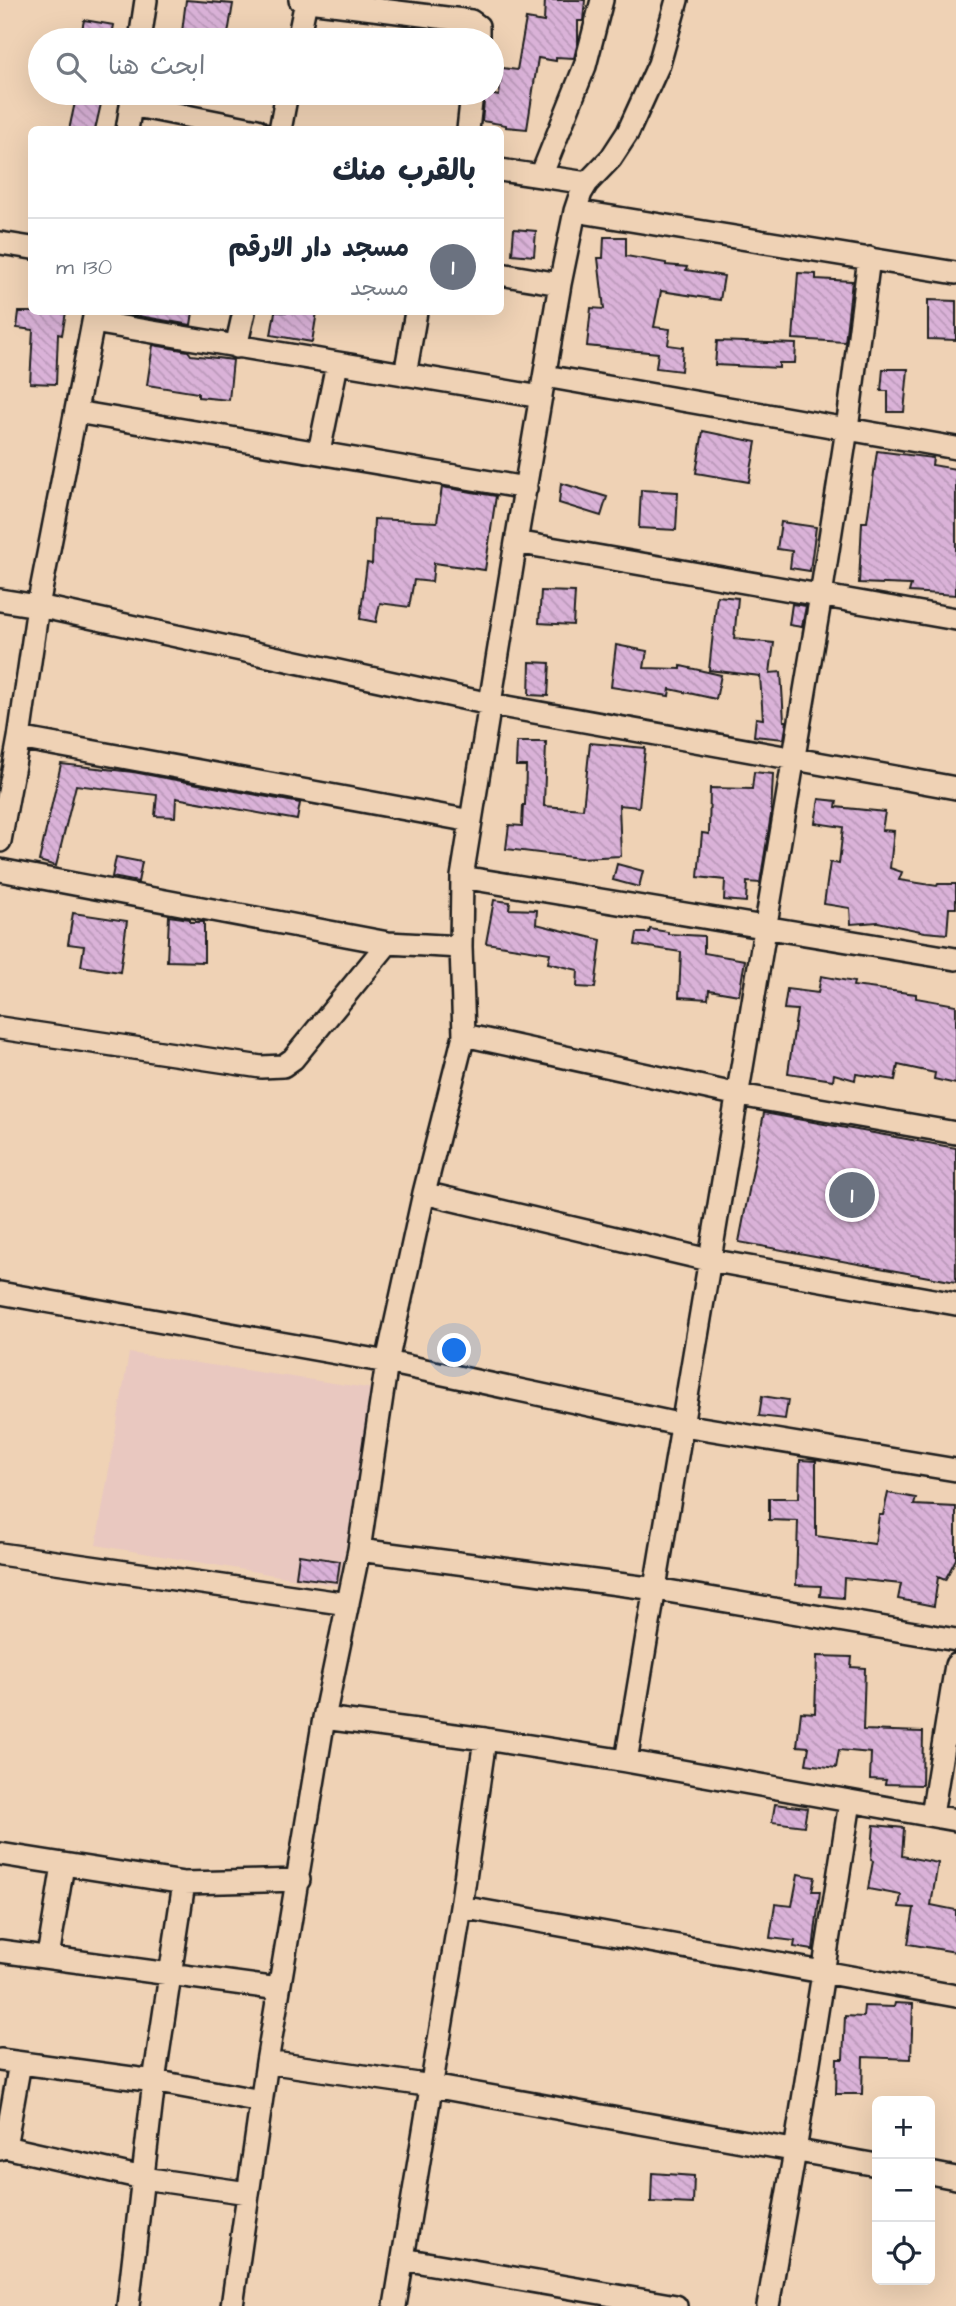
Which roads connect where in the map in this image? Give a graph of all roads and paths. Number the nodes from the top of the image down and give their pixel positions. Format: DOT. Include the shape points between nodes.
graph roads {
  1 [pos="146,0"];
  2 [pos="300,0"];
  3 [pos="602,0"];
  4 [pos="677,0"];
  5 [pos="306,1"];
  6 [pos="440,8"];
  7 [pos="142,28"];
  8 [pos="300,28"];
  9 [pos="478,28"];
  10 [pos="131,105"];
  11 [pos="156,105"];
  12 [pos="285,105"];
  13 [pos="471,105"];
  14 [pos="128,126"];
  15 [pos="241,126"];
  16 [pos="281,126"];
  17 [pos="468,126"];
  18 [pos="504,171"];
  19 [pos="541,176"];
  20 [pos="587,183"];
  21 [pos="575,211"];
  22 [pos="0,243"];
  23 [pos="28,247"];
  24 [pos="869,258"];
  25 [pos="956,272"];
  26 [pos="504,275"];
  27 [pos="560,284"];
  28 [pos="243,315"];
  29 [pos="415,315"];
  30 [pos="94,317"];
  31 [pos="236,347"];
  32 [pos="337,364"];
  33 [pos="405,375"];
  34 [pos="543,387"];
  35 [pos="76,412"];
  36 [pos="847,429"];
  37 [pos="956,448"];
  38 [pos="319,452"];
  39 [pos="527,488"];
  40 [pos="516,542"];
  41 [pos="821,594"];
  42 [pos="0,600"];
  43 [pos="38,606"];
  44 [pos="956,618"];
  45 [pos="491,704"];
  46 [pos="19,738"];
  47 [pos="795,758"];
  48 [pos="5,777"];
  49 [pos="956,788"];
  50 [pos="471,821"];
  51 [pos="0,841"];
  52 [pos="0,870"];
  53 [pos="462,877"];
  54 [pos="767,926"];
  55 [pos="388,943"];
  56 [pos="461,947"];
  57 [pos="956,959"];
  58 [pos="0,1028"];
  59 [pos="464,1035"];
  60 [pos="739,1095"];
  61 [pos="956,1133"];
  62 [pos="424,1193"];
  63 [pos="709,1260"];
  64 [pos="0,1293"];
  65 [pos="956,1304"];
  66 [pos="387,1362"];
  67 [pos="683,1425"];
  68 [pos="956,1470"];
  69 [pos="359,1550"];
  70 [pos="0,1553"];
  71 [pos="656,1589"];
  72 [pos="348,1604"];
  73 [pos="956,1640"];
  74 [pos="956,1665"];
  75 [pos="324,1718"];
  76 [pos="485,1739"];
  77 [pos="626,1761"];
  78 [pos="850,1802"];
  79 [pos="932,1815"];
  80 [pos="956,1820"];
  81 [pos="0,1854"];
  82 [pos="63,1865"];
  83 [pos="299,1880"];
  84 [pos="184,1883"];
  85 [pos="461,1907"];
  86 [pos="0,1951"];
  87 [pos="48,1957"];
  88 [pos="824,1971"];
  89 [pos="169,1974"];
  90 [pos="279,1989"];
  91 [pos="956,1996"];
  92 [pos="10,2062"];
  93 [pos="267,2062"];
  94 [pos="154,2081"];
  95 [pos="432,2087"];
  96 [pos="261,2101"];
  97 [pos="3,2148"];
  98 [pos="795,2151"];
  99 [pos="872,2164"];
  100 [pos="935,2174"];
  101 [pos="144,2178"];
  102 [pos="956,2178"];
  103 [pos="248,2193"];
  104 [pos="403,2259"];
  105 [pos="128,2306"];
  106 [pos="232,2306"];
  107 [pos="395,2306"];
  108 [pos="676,2306"];
  109 [pos="768,2306"];
  1 -- 7 [label="street"];
  2 -- 5 [label="street"];
  3 -- 19 [label="street" via="585,66"];
  4 -- 20 [label="street" via="659,64 628,132"];
  5 -- 6 [label="street"];
  5 -- 8 [label="street"];
  6 -- 9 [label="street"];
  10 -- 14 [label="street"];
  11 -- 15 [label="street"];
  12 -- 16 [label="street"];
  13 -- 17 [label="street"];
  18 -- 19 [label="street"];
  19 -- 20 [label="street"];
  20 -- 21 [label="street"];
  21 -- 24 [label="street"];
  21 -- 27 [label="street"];
  22 -- 23 [label="street"];
  24 -- 25 [label="street"];
  24 -- 36 [label="street"];
  26 -- 27 [label="street"];
  27 -- 34 [label="street"];
  28 -- 31 [label="street"];
  29 -- 33 [label="street"];
  30 -- 31 [label="street"];
  30 -- 35 [label="street"];
  31 -- 32 [label="street"];
  32 -- 33 [label="street"];
  32 -- 38 [label="street"];
  33 -- 34 [label="street"];
  34 -- 36 [label="street"];
  34 -- 39 [label="street"];
  35 -- 38 [label="street"];
  35 -- 43 [label="street"];
  36 -- 37 [label="street"];
  36 -- 41 [label="street"];
  38 -- 39 [label="street"];
  39 -- 40 [label="street"];
  40 -- 41 [label="street"];
  40 -- 45 [label="street"];
  41 -- 44 [label="street"];
  41 -- 47 [label="street"];
  42 -- 43 [label="street"];
  43 -- 45 [label="street"];
  43 -- 46 [label="street"];
  45 -- 47 [label="street"];
  45 -- 50 [label="street"];
  46 -- 48 [label="street"];
  46 -- 50 [label="street"];
  47 -- 49 [label="street"];
  47 -- 54 [label="street"];
  48 -- 51 [label="street"];
  50 -- 53 [label="street"];
  52 -- 55 [label="street"];
  53 -- 54 [label="street"];
  53 -- 56 [label="street"];
  54 -- 57 [label="street"];
  54 -- 60 [label="street"];
  55 -- 56 [label="street"];
  55 -- 58 [label="street" via="283,1066 261,1067"];
  56 -- 59 [label="street"];
  59 -- 60 [label="street"];
  59 -- 62 [label="street"];
  60 -- 61 [label="street"];
  60 -- 63 [label="street"];
  62 -- 63 [label="street"];
  62 -- 66 [label="street"];
  63 -- 65 [label="street"];
  63 -- 67 [label="street"];
  64 -- 66 [label="street"];
  66 -- 67 [label="street"];
  66 -- 69 [label="street"];
  67 -- 68 [label="street"];
  67 -- 71 [label="street"];
  69 -- 71 [label="street"];
  69 -- 72 [label="street"];
  70 -- 72 [label="street"];
  71 -- 73 [label="street"];
  71 -- 77 [label="street"];
  72 -- 75 [label="street"];
  74 -- 79 [label="street"];
  75 -- 76 [label="street"];
  75 -- 83 [label="street"];
  76 -- 77 [label="street"];
  76 -- 85 [label="street"];
  77 -- 78 [label="street"];
  78 -- 79 [label="street"];
  78 -- 88 [label="street"];
  79 -- 80 [label="street"];
  81 -- 82 [label="street"];
  82 -- 84 [label="street"];
  82 -- 87 [label="street"];
  83 -- 84 [label="street"];
  83 -- 90 [label="street"];
  84 -- 89 [label="street"];
  85 -- 88 [label="street"];
  85 -- 95 [label="street"];
  86 -- 87 [label="street"];
  87 -- 89 [label="street"];
  88 -- 91 [label="street"];
  88 -- 98 [label="street"];
  89 -- 90 [label="street"];
  89 -- 94 [label="street"];
  90 -- 93 [label="street"];
  92 -- 94 [label="street"];
  92 -- 97 [label="street"];
  93 -- 95 [label="street"];
  93 -- 96 [label="street"];
  94 -- 96 [label="street"];
  94 -- 101 [label="street"];
  95 -- 98 [label="street"];
  95 -- 104 [label="street"];
  96 -- 103 [label="street"];
  97 -- 101 [label="street"];
  98 -- 99 [label="street"];
  98 -- 109 [label="street"];
  100 -- 102 [label="street"];
  101 -- 103 [label="street"];
  101 -- 105 [label="street"];
  103 -- 106 [label="street"];
  104 -- 107 [label="street"];
  104 -- 108 [label="street"];
}
